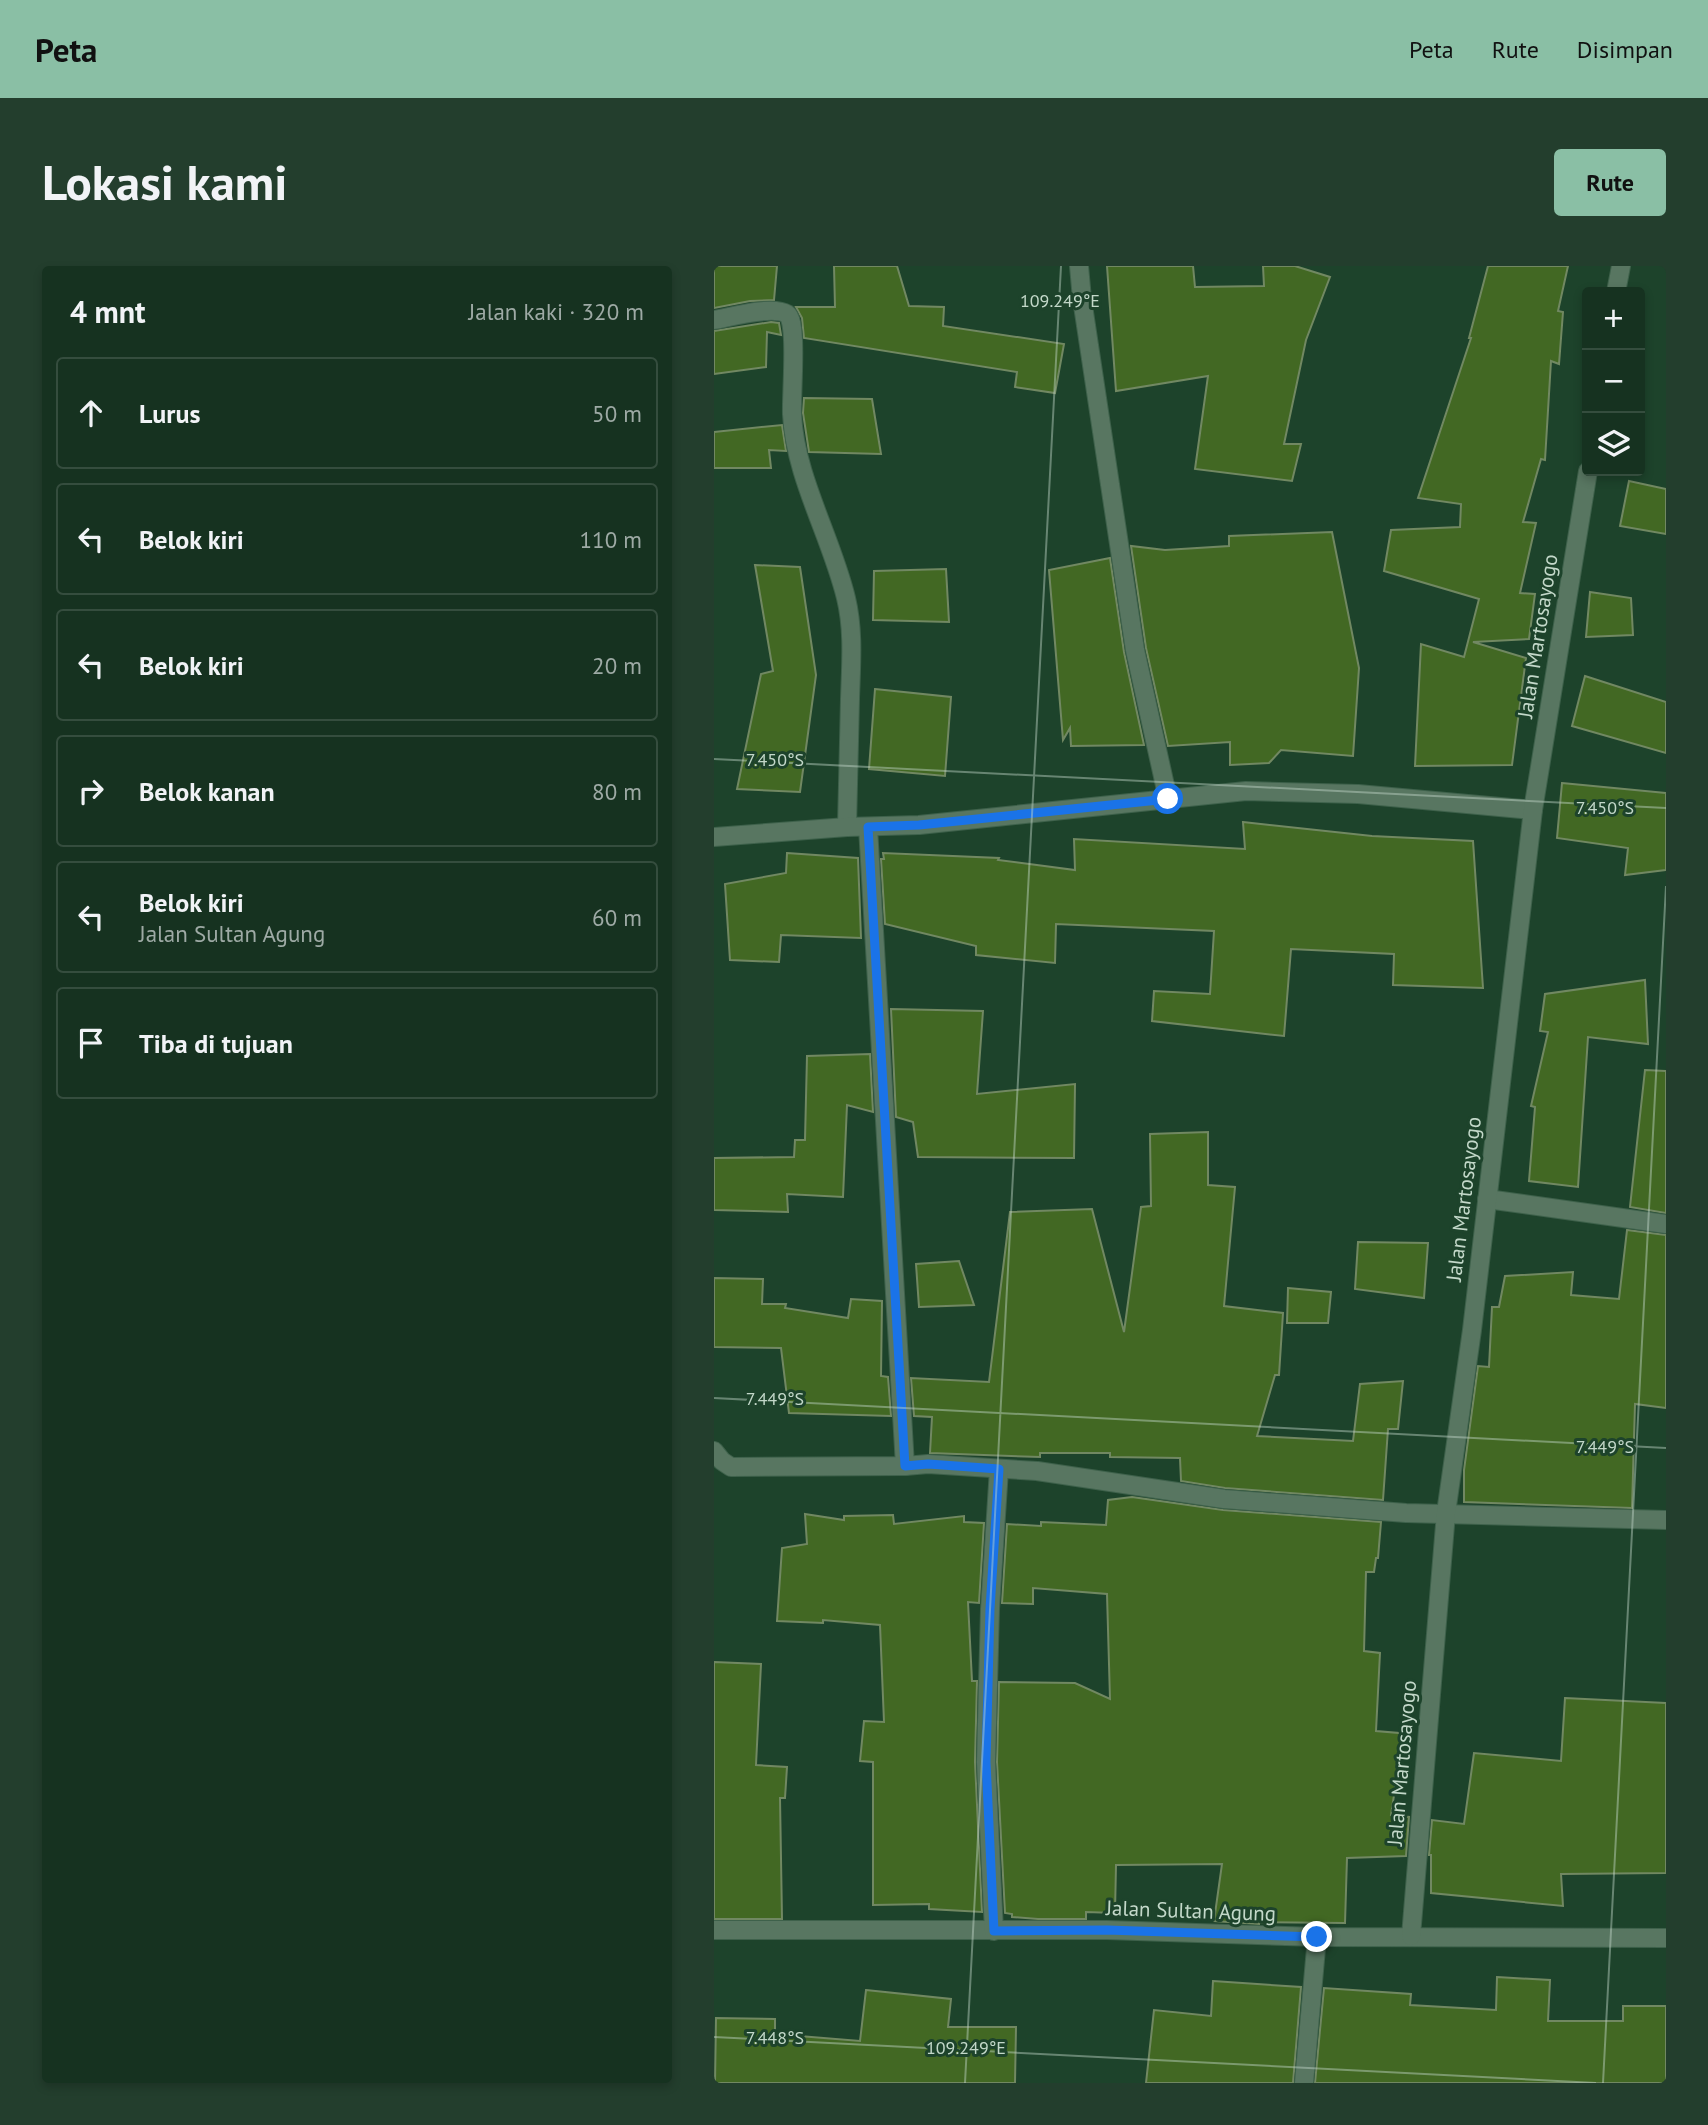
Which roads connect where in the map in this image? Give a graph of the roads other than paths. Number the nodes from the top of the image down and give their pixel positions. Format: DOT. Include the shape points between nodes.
graph roads {
  1 [pos="1079,266"];
  2 [pos="1621,266"];
  3 [pos="1617,287"];
  4 [pos="714,320"];
  5 [pos="1587,476"];
  6 [pos="1168,799"];
  7 [pos="1534,810"];
  8 [pos="848,827"];
  9 [pos="868,827"];
  10 [pos="714,837"];
  11 [pos="1487,1199"];
  12 [pos="1666,1224"];
  13 [pos="714,1451"];
  14 [pos="905,1466"];
  15 [pos="999,1469"];
  16 [pos="1446,1513"];
  17 [pos="1666,1520"];
  18 [pos="714,1930"];
  19 [pos="994,1931"];
  20 [pos="1411,1936"];
  21 [pos="1317,1937"];
  22 [pos="1666,1938"];
  23 [pos="1304,2083"];
  1 -- 6 [label="street" via="1135,650"];
  2 -- 3 [label="street"];
  4 -- 8 [label="street" via="778,311 792,320 796,449 846,599 852,640"];
  5 -- 7 [label="street, Jalan Martosayogo"];
  6 -- 7 [label="street" via="1245,791 1358,794"];
  6 -- 9 [label="street"];
  7 -- 11 [label="street, Jalan Martosayogo"];
  8 -- 9 [label="street"];
  8 -- 10 [label="street"];
  9 -- 14 [label="street"];
  11 -- 12 [label="street"];
  11 -- 16 [label="street, Jalan Martosayogo"];
  13 -- 14 [label="street" via="731,1467"];
  14 -- 15 [label="street"];
  15 -- 16 [label="street" via="1224,1499"];
  15 -- 19 [label="street" via="986,1762"];
  16 -- 17 [label="street"];
  16 -- 20 [label="street, Jalan Martosayogo"];
  18 -- 19 [label="street, Jalan Sultan Agung"];
  19 -- 21 [label="street, Jalan Sultan Agung"];
  20 -- 21 [label="street, Jalan Sultan Agung"];
  20 -- 22 [label="street, Jalan Sultan Agung"];
  21 -- 23 [label="street"];
}
